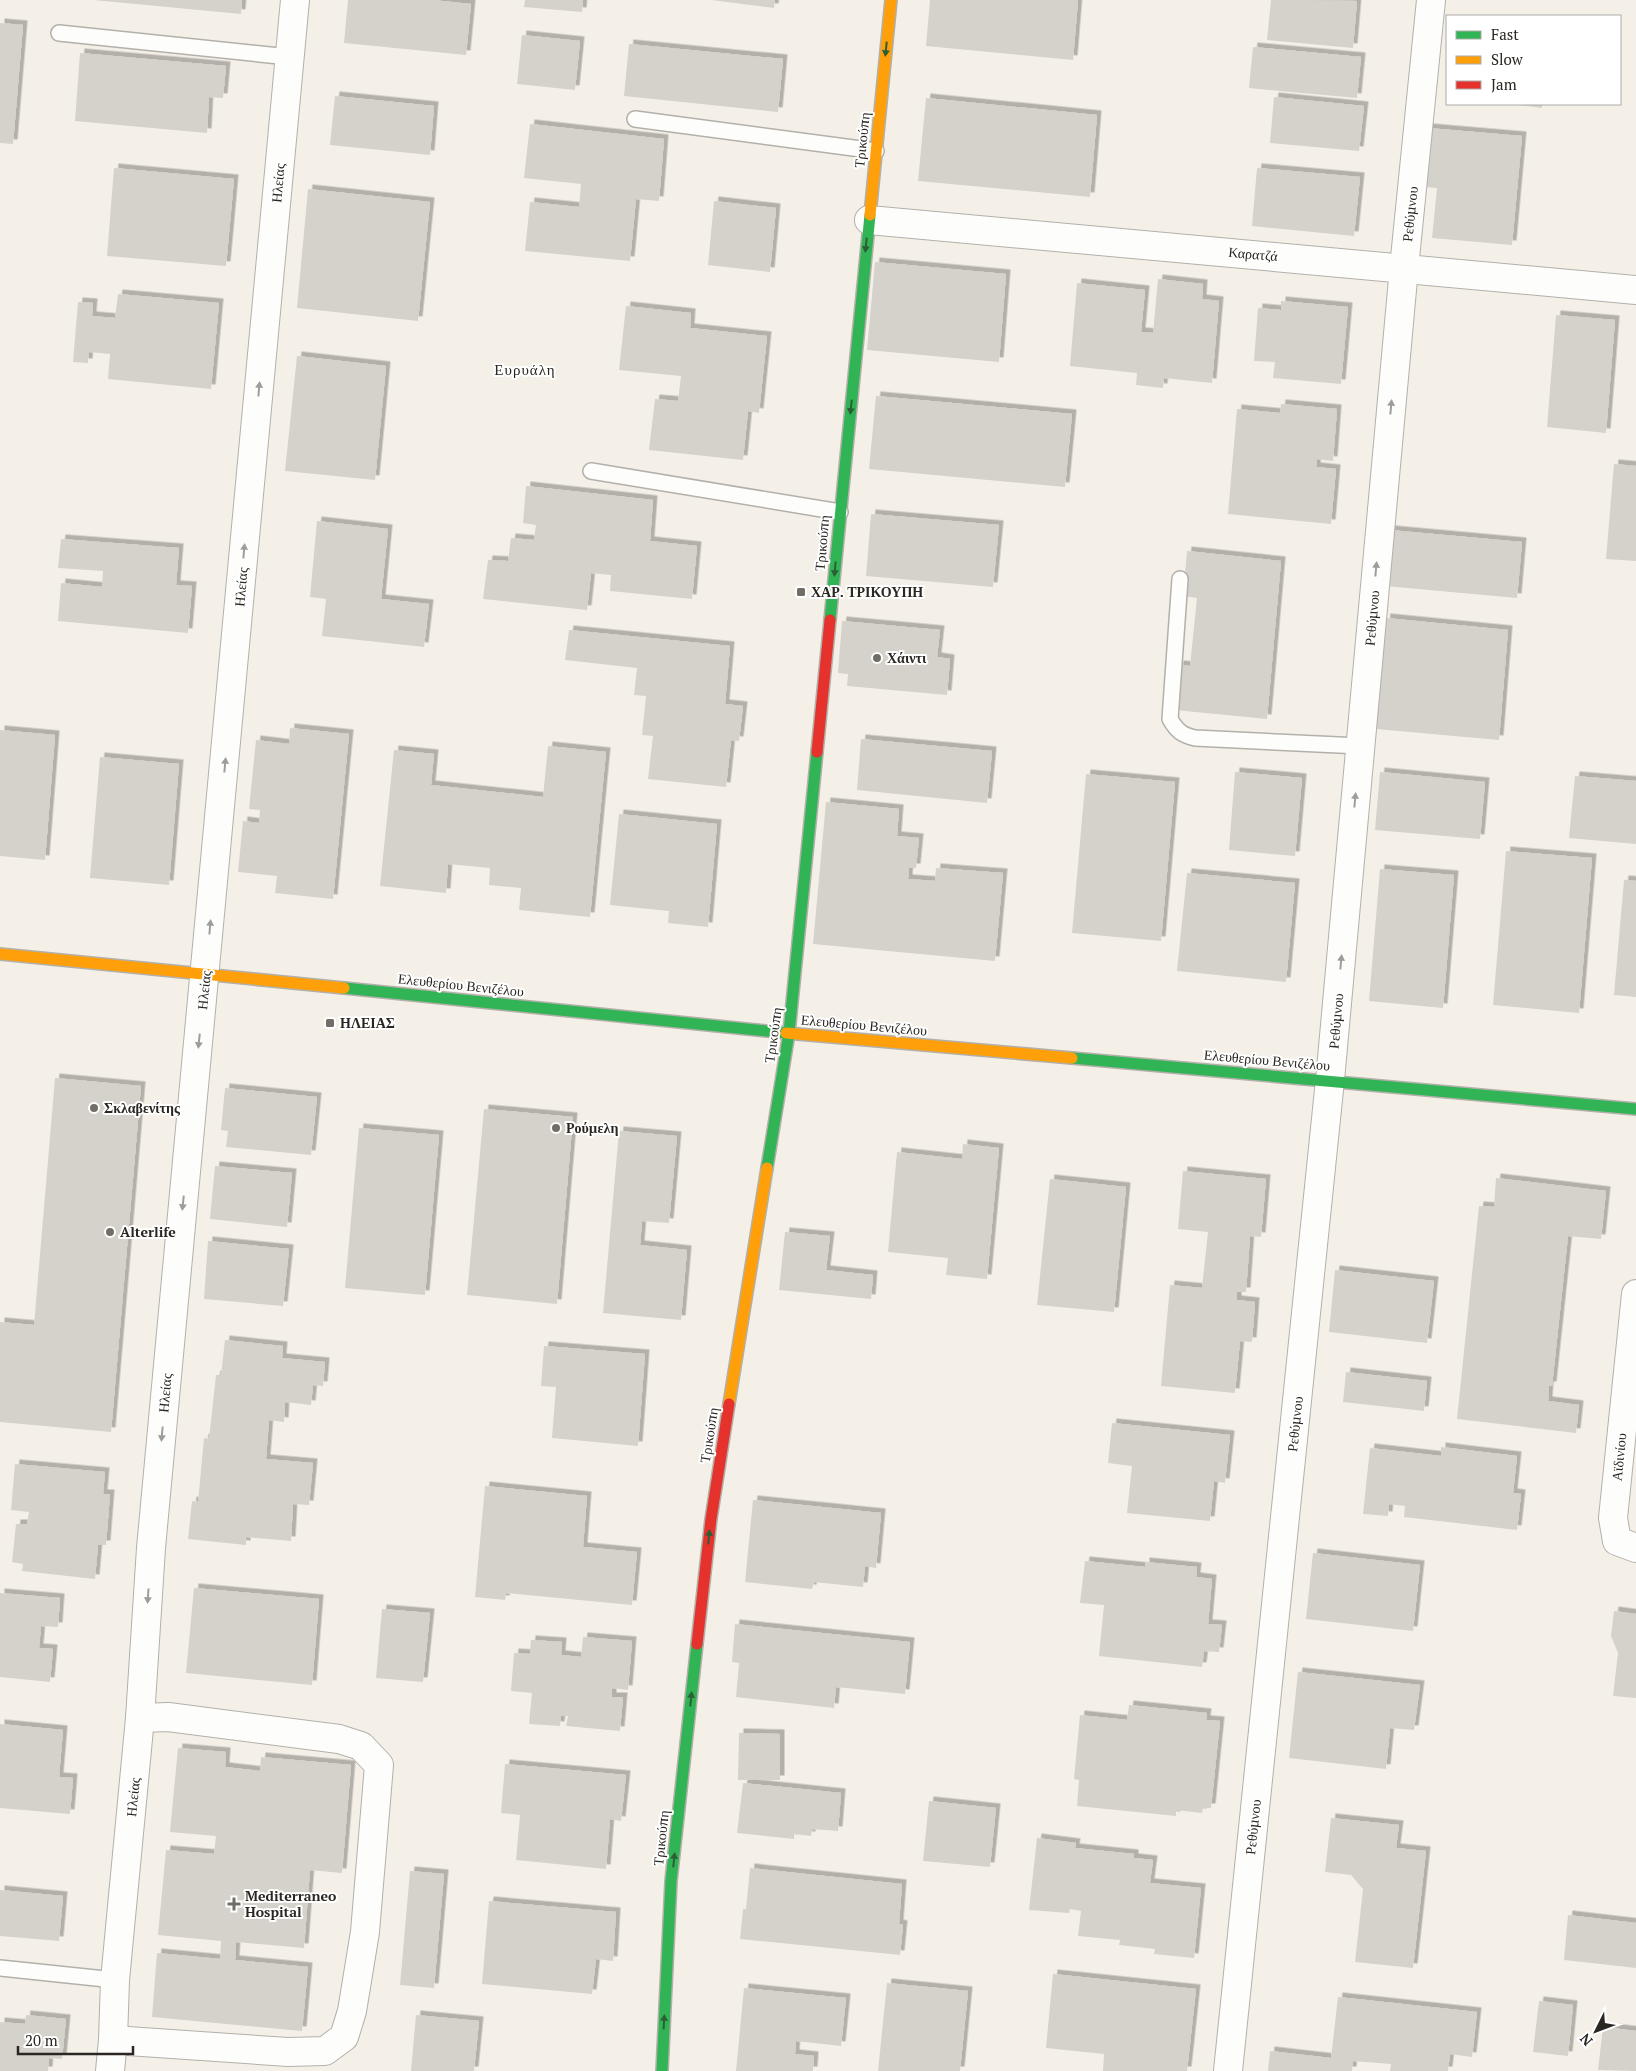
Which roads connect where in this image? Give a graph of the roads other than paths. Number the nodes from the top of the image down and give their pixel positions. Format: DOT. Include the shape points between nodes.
graph roads {
  1 [pos="295,0"];
  2 [pos="891,0"];
  3 [pos="1431,0"];
  4 [pos="58,33"];
  5 [pos="289,57"];
  6 [pos="635,119"];
  7 [pos="876,151"];
  8 [pos="869,220"];
  9 [pos="1404,268"];
  10 [pos="1636,290"];
  11 [pos="591,471"];
  12 [pos="840,512"];
  13 [pos="1180,579"];
  14 [pos="1360,746"];
  15 [pos="0,954"];
  16 [pos="206,975"];
  17 [pos="789,1033"];
  18 [pos="1330,1080"];
  19 [pos="1636,1109"];
  20 [pos="1636,1294"];
  21 [pos="1636,1548"];
  22 [pos="140,1718"];
  23 [pos="0,1968"];
  24 [pos="115,1980"];
  25 [pos="113,2040"];
  26 [pos="110,2071"];
  27 [pos="662,2071"];
  28 [pos="1228,2071"];
  1 -- 5 [label="street, Ηλείας"];
  2 -- 7 [label="street, Τρικούπη, one-way"];
  3 -- 9 [label="street, Ρεθύμνου"];
  4 -- 5 [label="lane"];
  16 -- 5 [label="street, Ηλείας, one-way"];
  6 -- 7 [label="lane"];
  7 -- 8 [label="street, Τρικούπη"];
  8 -- 9 [label="street, Καρατζά"];
  8 -- 12 [label="street, Τρικούπη, one-way"];
  9 -- 10 [label="street, Καρατζά"];
  14 -- 9 [label="street, Ρεθύμνου, one-way"];
  11 -- 12 [label="lane"];
  12 -- 17 [label="street, Τρικούπη, one-way"];
  13 -- 14 [label="lane" via="1170,719 1177,730 1195,738"];
  18 -- 14 [label="street, Ρεθύμνου, one-way"];
  15 -- 16 [label="street, Ελευθερίου Βενιζέλου"];
  16 -- 17 [label="street, Ελευθερίου Βενιζέλου"];
  16 -- 22 [label="street, Ηλείας, one-way" via="152,1548"];
  17 -- 18 [label="street, Ελευθερίου Βενιζέλου"];
  27 -- 17 [label="street, Τρικούπη, one-way" via="671,1881 711,1519"];
  18 -- 19 [label="street, Ελευθερίου Βενιζέλου"];
  18 -- 28 [label="street, Ρεθύμνου"];
  20 -- 21 [label="street, Αϊδινίου" via="1613,1518 1616,1541"];
  22 -- 24 [label="street, Ηλείας"];
  22 -- 25 [label="street" via="168,1717 339,1739 361,1746 379,1765 376,1819 366,1932 344,2037 324,2051 297,2052"];
  23 -- 24 [label="lane"];
  24 -- 25 [label="street, Ηλείας"];
  25 -- 26 [label="street, Ηλείας"];
}
